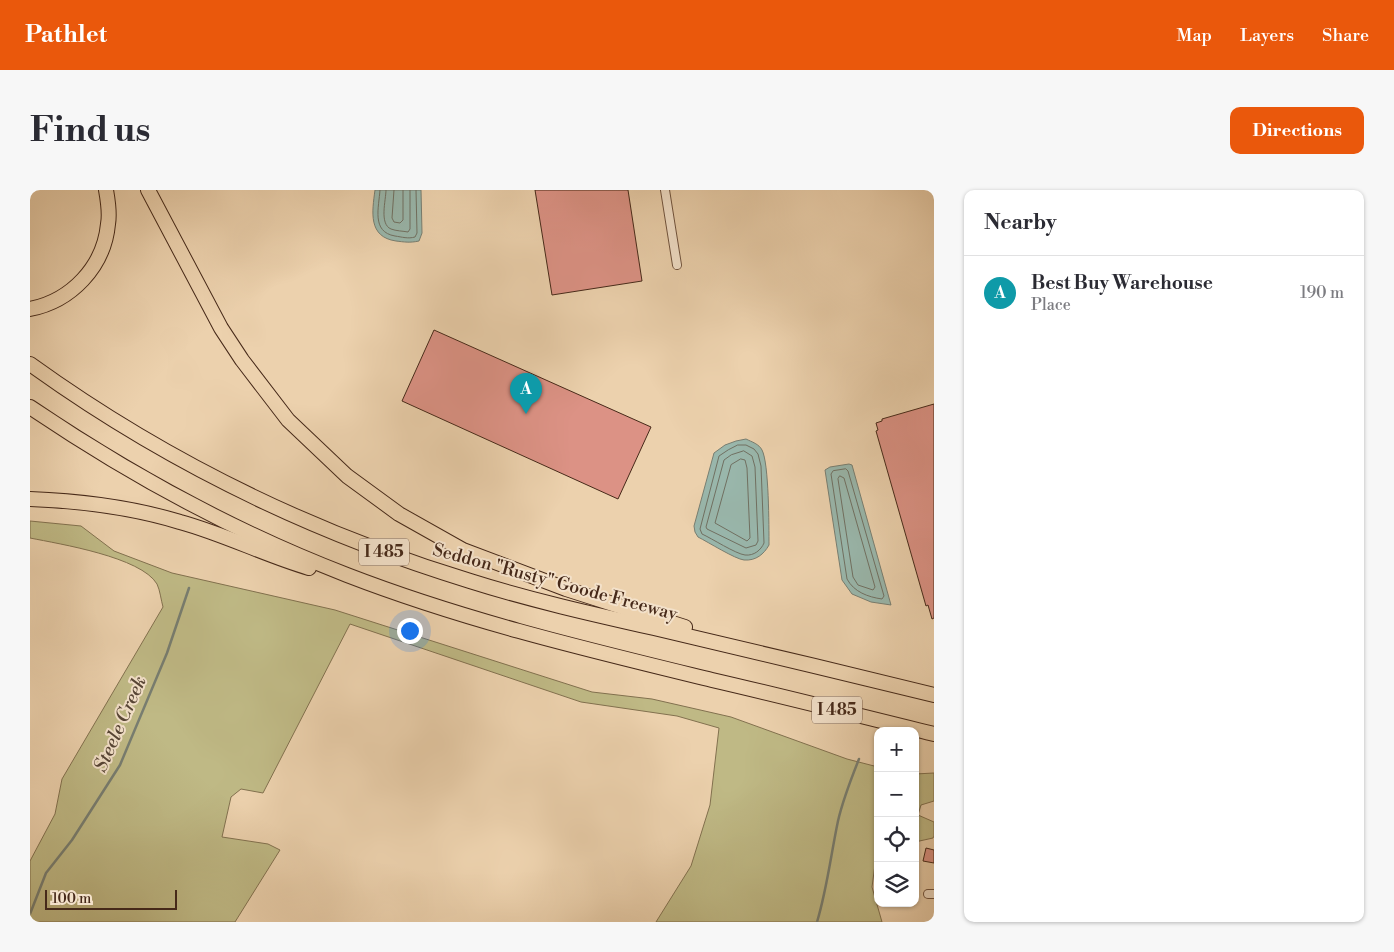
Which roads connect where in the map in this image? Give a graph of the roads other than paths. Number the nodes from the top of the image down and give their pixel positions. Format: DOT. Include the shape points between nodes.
graph roads {
  1 [pos="106,190"];
  2 [pos="148,190"];
  3 [pos="665,190"];
  4 [pos="677,265"];
  5 [pos="30,309"];
  6 [pos="30,364"];
  7 [pos="30,407"];
  8 [pos="30,499"];
  9 [pos="435,606"];
  10 [pos="771,656"];
  11 [pos="934,695"];
  12 [pos="934,734"];
  1 -- 5 [label="highway" via="109,212 107,235 92,269 67,294"];
  2 -- 10 [label="highway" via="221,328 242,360 294,425 347,476 378,500 442,539 509,569"];
  3 -- 4 [label="street"];
  6 -- 10 [label="highway, Seddon \"Rusty\" Goode Freeway / I 485" via="126,428 253,496 329,531 471,582"];
  7 -- 9 [label="highway, I 485" via="126,468 222,521 347,575"];
  8 -- 9 [label="highway" via="102,505 173,520 275,558"];
  9 -- 12 [label="highway, I 485" via="607,654"];
  10 -- 11 [label="highway, Seddon \"Rusty\" Goode Freeway / I 485"];
}
